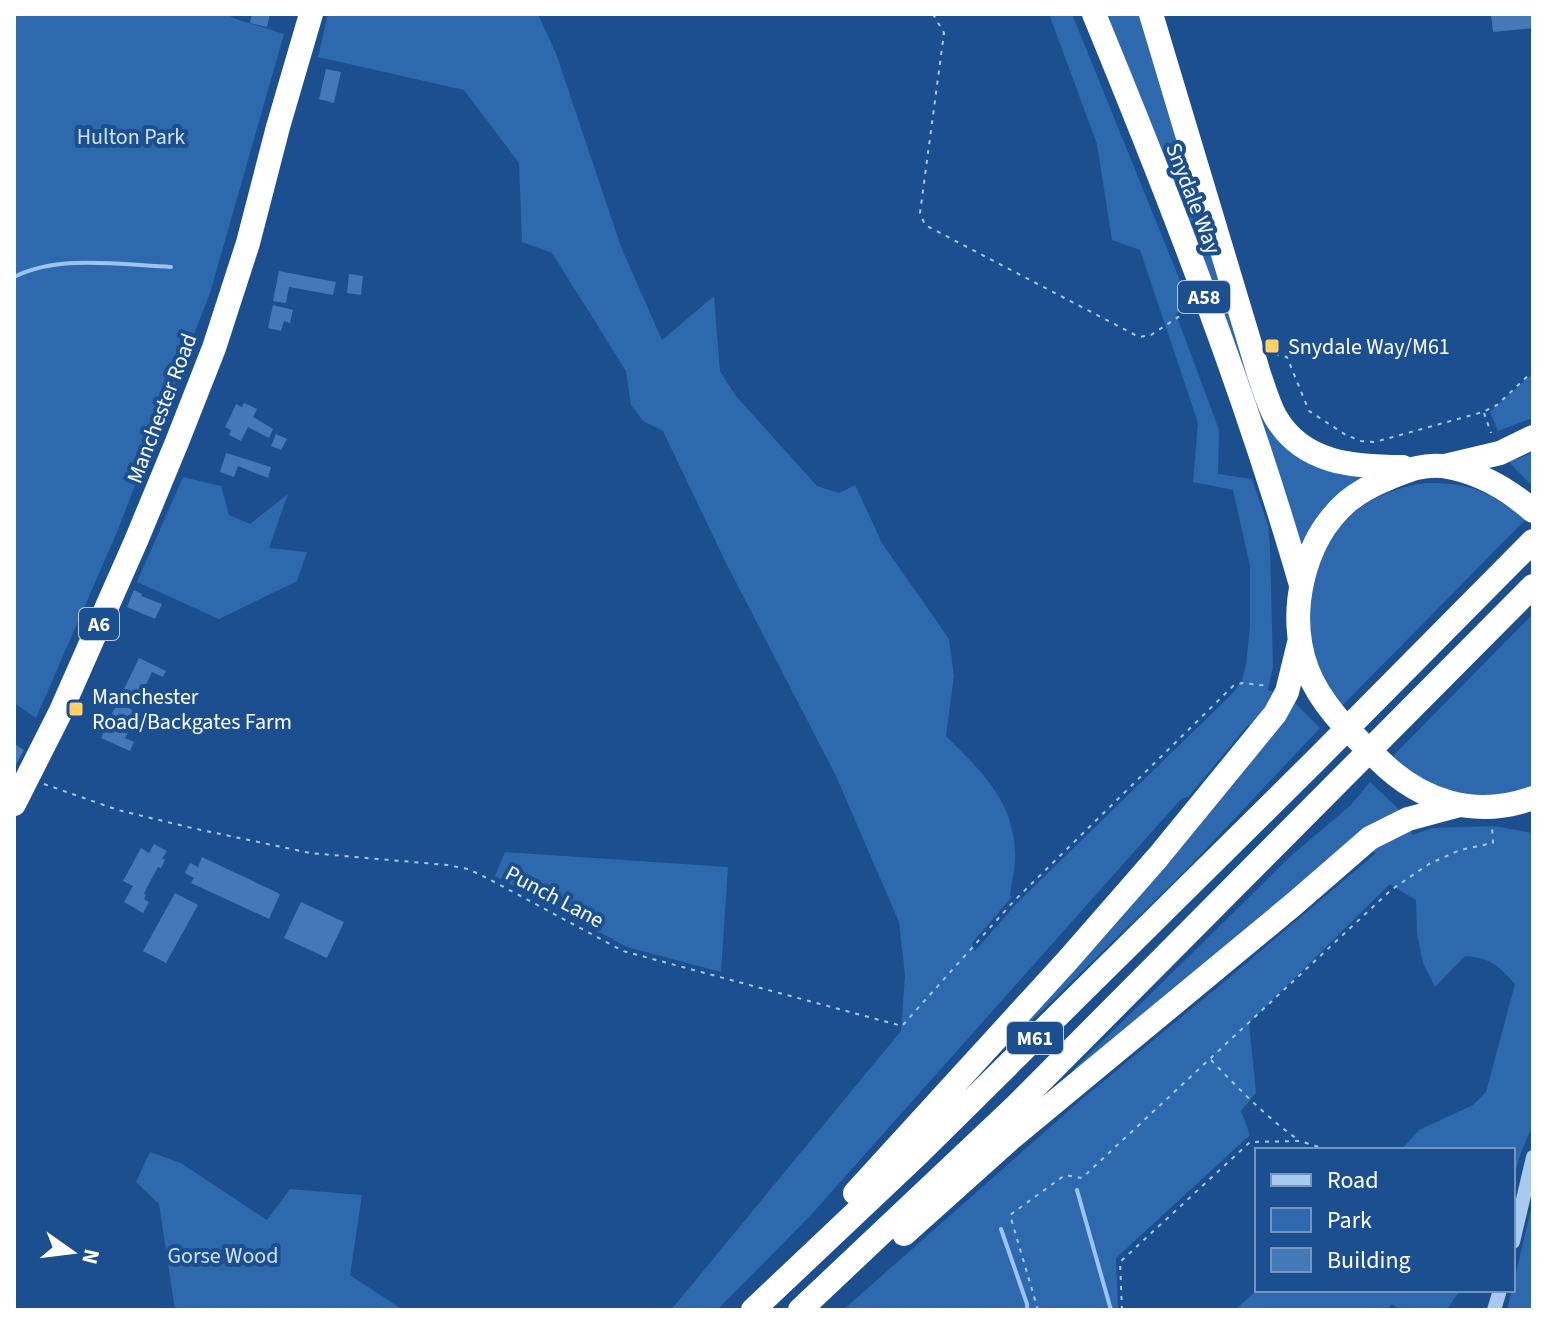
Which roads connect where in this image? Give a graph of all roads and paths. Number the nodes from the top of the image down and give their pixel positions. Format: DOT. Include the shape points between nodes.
graph roads {
  1 [pos="311,14"];
  2 [pos="933,14"];
  3 [pos="1094,14"];
  4 [pos="1151,14"];
  5 [pos="1194,306"];
  6 [pos="1271,354"];
  7 [pos="1533,371"];
  8 [pos="1483,412"];
  9 [pos="1533,437"];
  10 [pos="1498,443"];
  11 [pos="1430,467"];
  12 [pos="1533,511"];
  13 [pos="1281,513"];
  14 [pos="1533,541"];
  15 [pos="1301,585"];
  16 [pos="1533,586"];
  17 [pos="1299,643"];
  18 [pos="1271,686"];
  19 [pos="1262,727"];
  20 [pos="28,777"];
  21 [pos="14,804"];
  22 [pos="1460,805"];
  23 [pos="1526,805"];
  24 [pos="1492,825"];
  25 [pos="1210,1059"];
  26 [pos="1300,1141"];
  27 [pos="1322,1148"];
  28 [pos="1533,1157"];
  29 [pos="1515,1235"];
  30 [pos="750,1310"];
  31 [pos="800,1310"];
  32 [pos="818,1310"];
  33 [pos="1038,1310"];
  34 [pos="1122,1310"];
  1 -- 20 [label="highway, Manchester Road / A6" via="214,348 136,541"];
  2 -- 5 [label="path" via="944,33 920,213 925,225 1139,337 1151,335"];
  3 -- 13 [label="highway, Snydale Way / A58" via="1201,288"];
  4 -- 11 [label="highway, Snydale Way / A58" via="1277,419 1302,446 1326,459 1360,467"];
  6 -- 8 [label="path" via="1287,357 1309,411 1361,441 1375,442"];
  7 -- 8 [label="path"];
  8 -- 10 [label="path"];
  9 -- 10 [label="highway"];
  10 -- 11 [label="highway"];
  11 -- 12 [label="highway, A58" via="1493,483"];
  11 -- 15 [label="highway, A58" via="1371,486 1346,503 1312,551"];
  13 -- 15 [label="highway, Snydale Way / A58"];
  13 -- 19 [label="highway" via="1285,661 1280,689"];
  14 -- 30 [label="highway, M61" via="919,1153"];
  15 -- 17 [label="highway, A58"];
  16 -- 31 [label="highway, M61" via="1016,1106"];
  17 -- 19 [label="highway" via="1287,692"];
  17 -- 22 [label="highway, A58" via="1322,697 1394,776 1417,791"];
  18 -- 20 [label="path, Punch Lane" via="1233,686 1013,902 902,1026 623,951 468,869 310,853 97,804"];
  19 -- 30 [label="highway, M61" via="1067,961"];
  20 -- 21 [label="highway, Manchester Road / A6"];
  22 -- 23 [label="highway, A58"];
  22 -- 32 [label="highway, M61" via="1404,821 1370,838 1010,1139"];
  24 -- 25 [label="path" via="1493,843 1429,864 1391,890"];
  25 -- 26 [label="path"];
  25 -- 33 [label="path" via="1082,1178 1065,1175 1010,1215"];
  26 -- 27 [label="path"];
  26 -- 34 [label="path" via="1250,1142 1120,1262"];
  28 -- 29 [label="street"];
}
